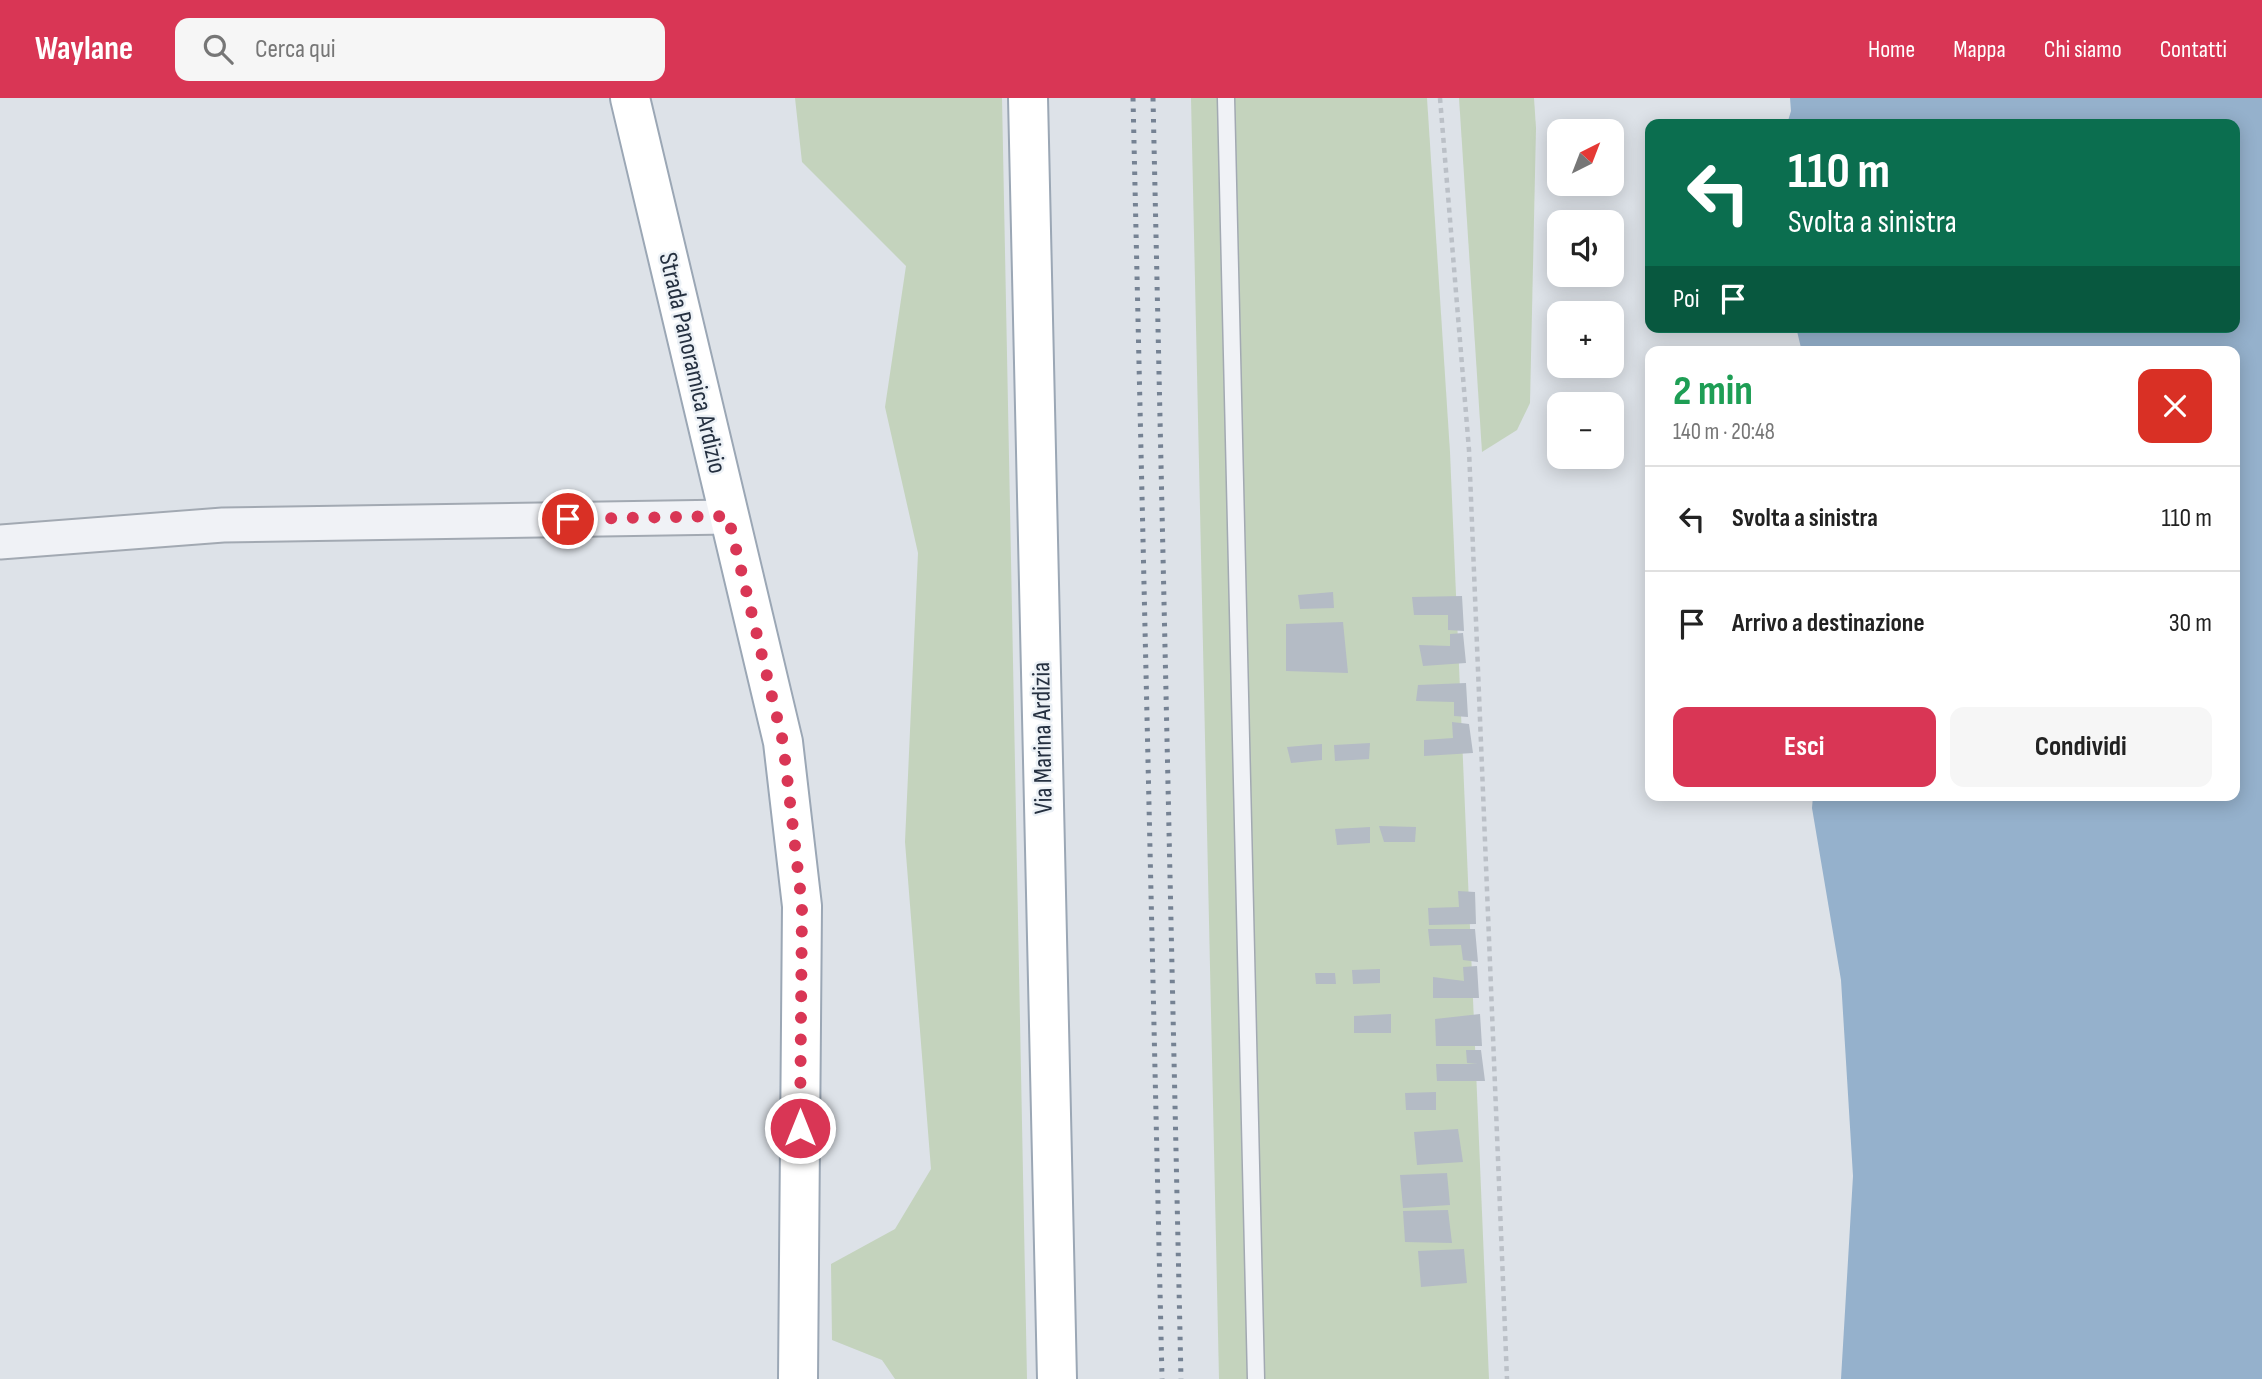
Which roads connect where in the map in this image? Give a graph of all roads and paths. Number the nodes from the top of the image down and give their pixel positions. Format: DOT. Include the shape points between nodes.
graph roads {
  1 [pos="630,98"];
  2 [pos="1028,98"];
  3 [pos="1226,98"];
  4 [pos="1440,98"];
  5 [pos="728,516"];
  6 [pos="0,542"];
  7 [pos="798,1379"];
  8 [pos="1057,1379"];
  9 [pos="1256,1379"];
  10 [pos="1507,1379"];
  1 -- 5 [label="main road, Strada Panoramica Ardizio"];
  2 -- 8 [label="main road, Via Marina Ardizia"];
  3 -- 9 [label="lane"];
  4 -- 10 [label="path" via="1469,450"];
  5 -- 6 [label="street" via="223,525"];
  5 -- 7 [label="main road, Strada Panoramica Ardizio" via="783,742 802,906"];
}
